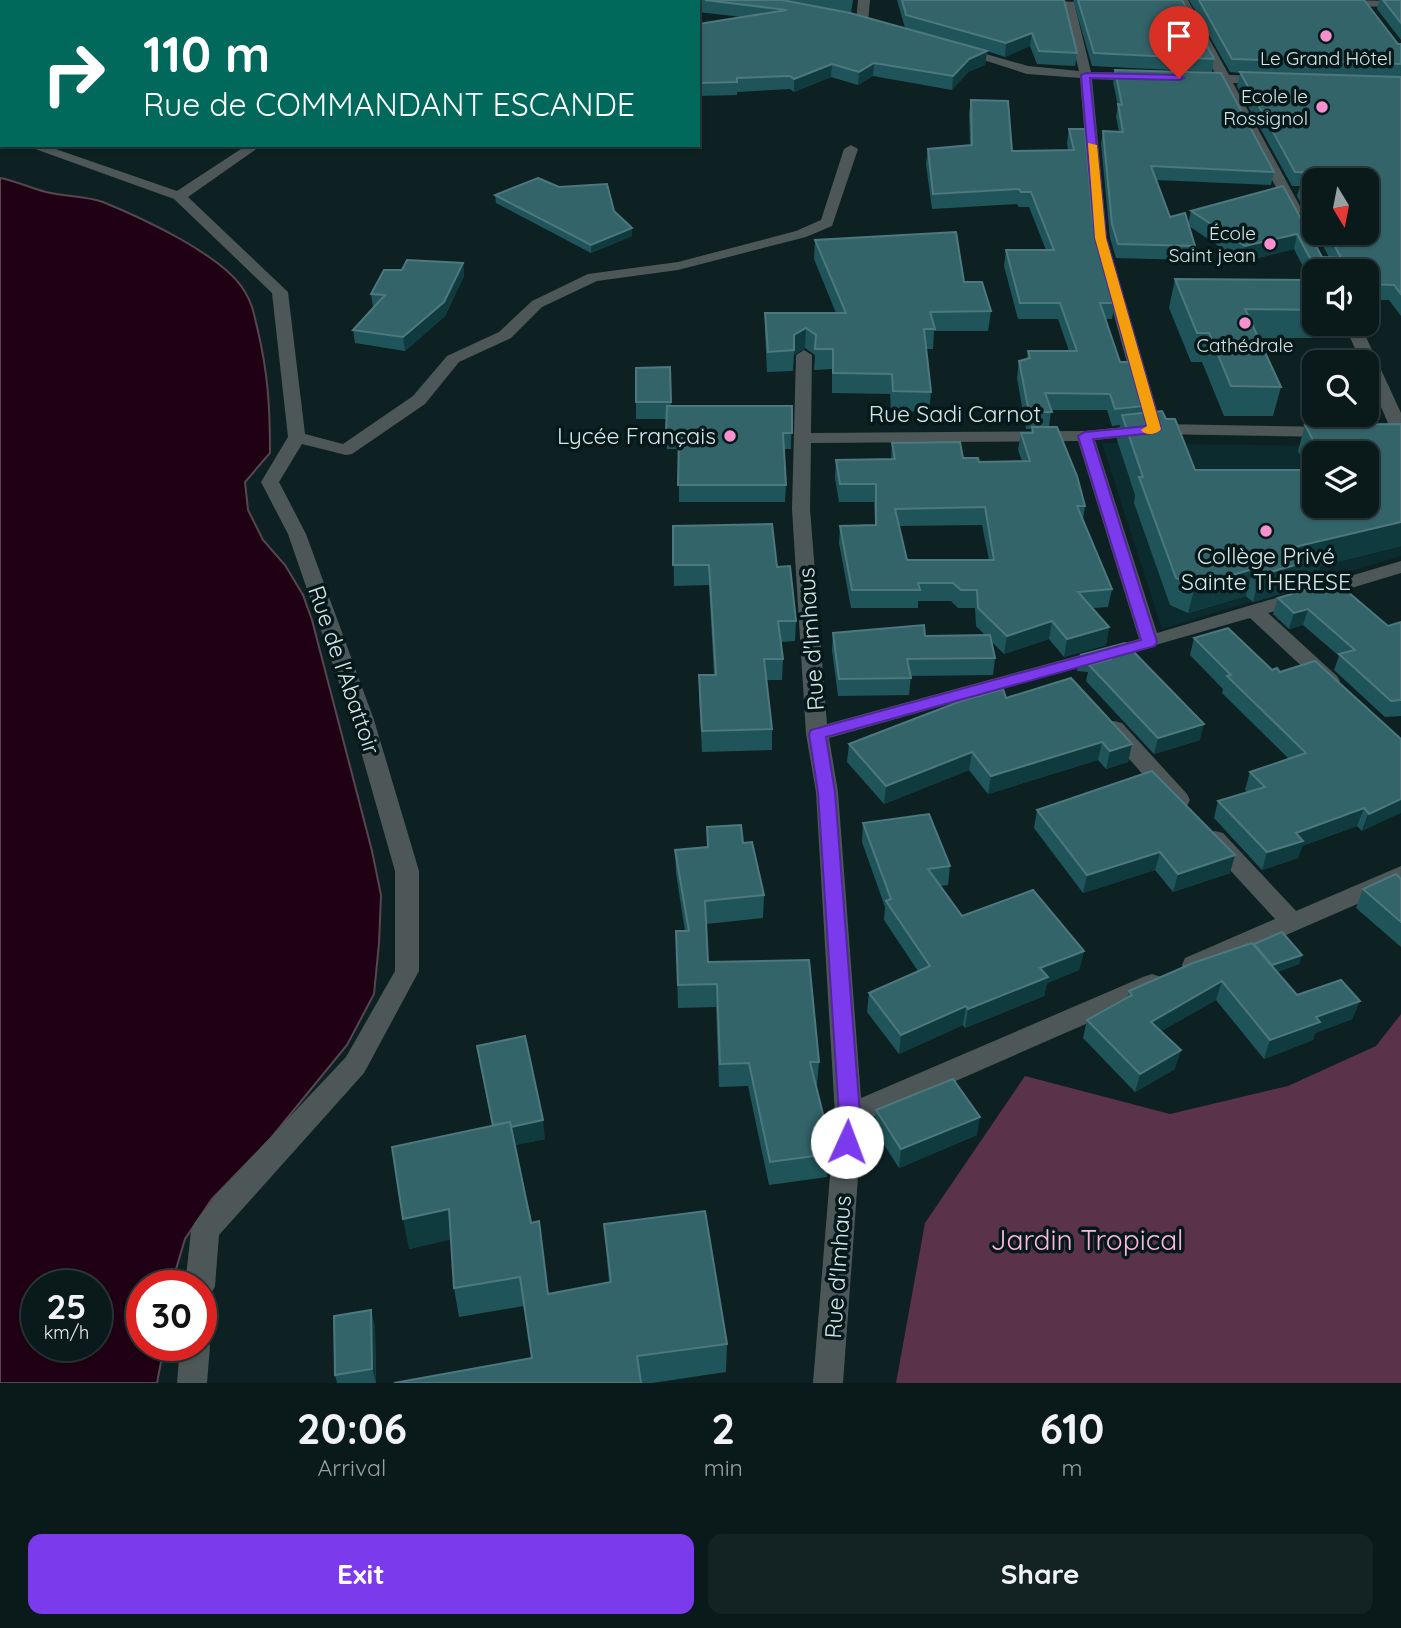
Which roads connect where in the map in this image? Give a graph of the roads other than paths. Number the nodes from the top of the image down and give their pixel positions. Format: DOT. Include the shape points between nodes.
graph roads {
  1 [pos="864,0"];
  2 [pos="1051,0"];
  3 [pos="1182,0"];
  4 [pos="1324,3"];
  5 [pos="1401,4"];
  6 [pos="874,26"];
  7 [pos="951,48"];
  8 [pos="1086,75"];
  9 [pos="1162,77"];
  10 [pos="1188,78"];
  11 [pos="1226,79"];
  12 [pos="1280,80"];
  13 [pos="36,147"];
  14 [pos="253,147"];
  15 [pos="851,149"];
  16 [pos="179,196"];
  17 [pos="1301,223"];
  18 [pos="1357,336"];
  19 [pos="804,355"];
  20 [pos="1154,429"];
  21 [pos="1346,432"];
  22 [pos="1396,433"];
  23 [pos="1085,436"];
  24 [pos="297,437"];
  25 [pos="803,438"];
  26 [pos="1401,567"];
  27 [pos="1254,611"];
  28 [pos="1150,642"];
  29 [pos="1058,668"];
  30 [pos="1077,688"];
  31 [pos="1342,692"];
  32 [pos="1096,708"];
  33 [pos="817,734"];
  34 [pos="1401,875"];
  35 [pos="1292,922"];
  36 [pos="849,1115"];
  37 [pos="201,1270"];
  38 [pos="194,1361"];
  39 [pos="192,1383"];
  40 [pos="828,1383"];
  1 -- 6 [label="street" via="856,21"];
  2 -- 8 [label="street" via="1068,2"];
  3 -- 11 [label="street"];
  4 -- 5 [label="street"];
  7 -- 8 [label="street" via="1027,70"];
  8 -- 9 [label="street"];
  8 -- 20 [label="street" via="1100,238"];
  10 -- 11 [label="street"];
  11 -- 12 [label="street"];
  11 -- 17 [label="street"];
  13 -- 16 [label="street"];
  14 -- 16 [label="street"];
  15 -- 24 [label="street" via="827,223 678,266 593,277 537,304 505,335 453,359 419,400 346,450"];
  16 -- 24 [label="street" via="279,292"];
  18 -- 22 [label="street"];
  19 -- 25 [label="street, Rue d'Imhaus"];
  20 -- 21 [label="street, Rue Sadi Carnot"];
  20 -- 23 [label="street, Rue Sadi Carnot"];
  23 -- 25 [label="street, Rue Sadi Carnot"];
  23 -- 28 [label="street"];
  24 -- 37 [label="street, Rue de l'Abattoir" via="270,482 297,534 363,720 407,871 407,971 355,1065 205,1231"];
  25 -- 33 [label="street, Rue d'Imhaus" via="801,509"];
  26 -- 27 [label="street"];
  27 -- 28 [label="street"];
  27 -- 31 [label="street"];
  28 -- 29 [label="street"];
  29 -- 30 [label="street"];
  29 -- 33 [label="street"];
  32 -- 35 [label="street"];
  33 -- 36 [label="street, Rue d'Imhaus" via="827,792"];
  34 -- 35 [label="street"];
  35 -- 36 [label="street"];
  36 -- 40 [label="street, Rue d'Imhaus"];
  38 -- 39 [label="street"];
}
